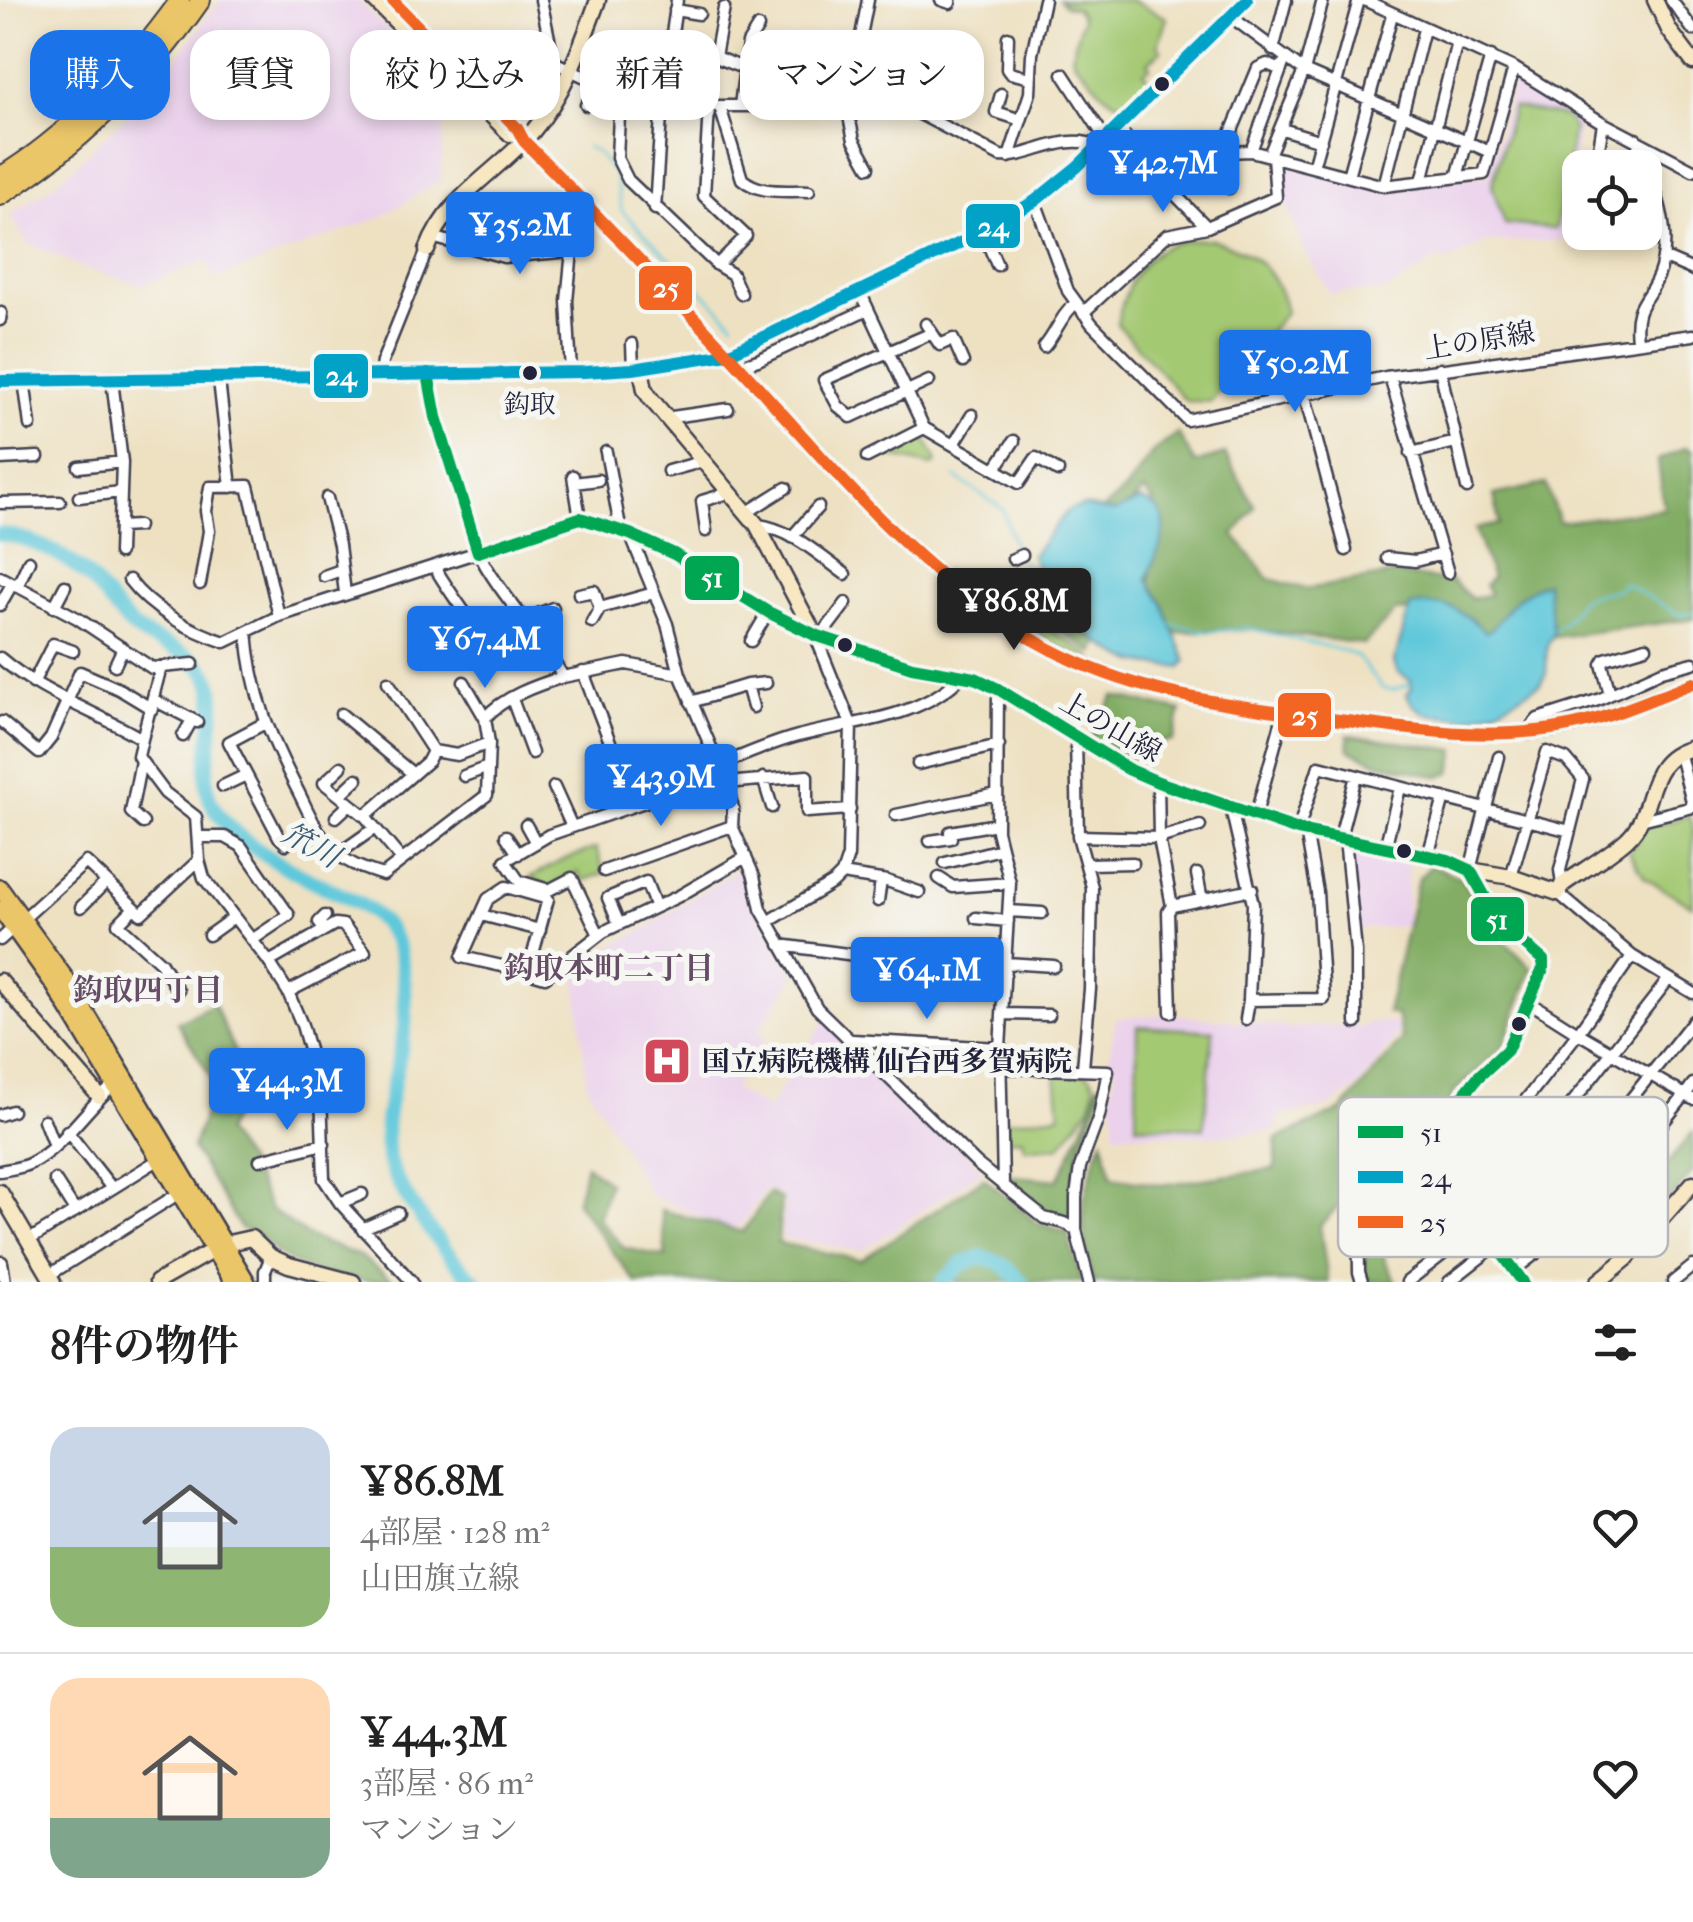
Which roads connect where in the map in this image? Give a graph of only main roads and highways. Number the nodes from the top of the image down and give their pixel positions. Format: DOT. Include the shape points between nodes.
graph roads {
  1 [pos="180,0"];
  2 [pos="201,0"];
  3 [pos="0,178"];
  4 [pos="0,196"];
  5 [pos="0,888"];
  6 [pos="0,909"];
  7 [pos="19,922"];
  8 [pos="218,1247"];
  9 [pos="233,1282"];
  10 [pos="247,1282"];
  1 -- 3 [label="highway" via="119,77"];
  2 -- 4 [label="highway" via="131,89"];
  5 -- 7 [label="main road"];
  6 -- 7 [label="main road"];
  7 -- 8 [label="main road" via="178,1194"];
  7 -- 8 [label="main road" via="66,978"];
  8 -- 9 [label="main road"];
  8 -- 10 [label="main road"];
}
